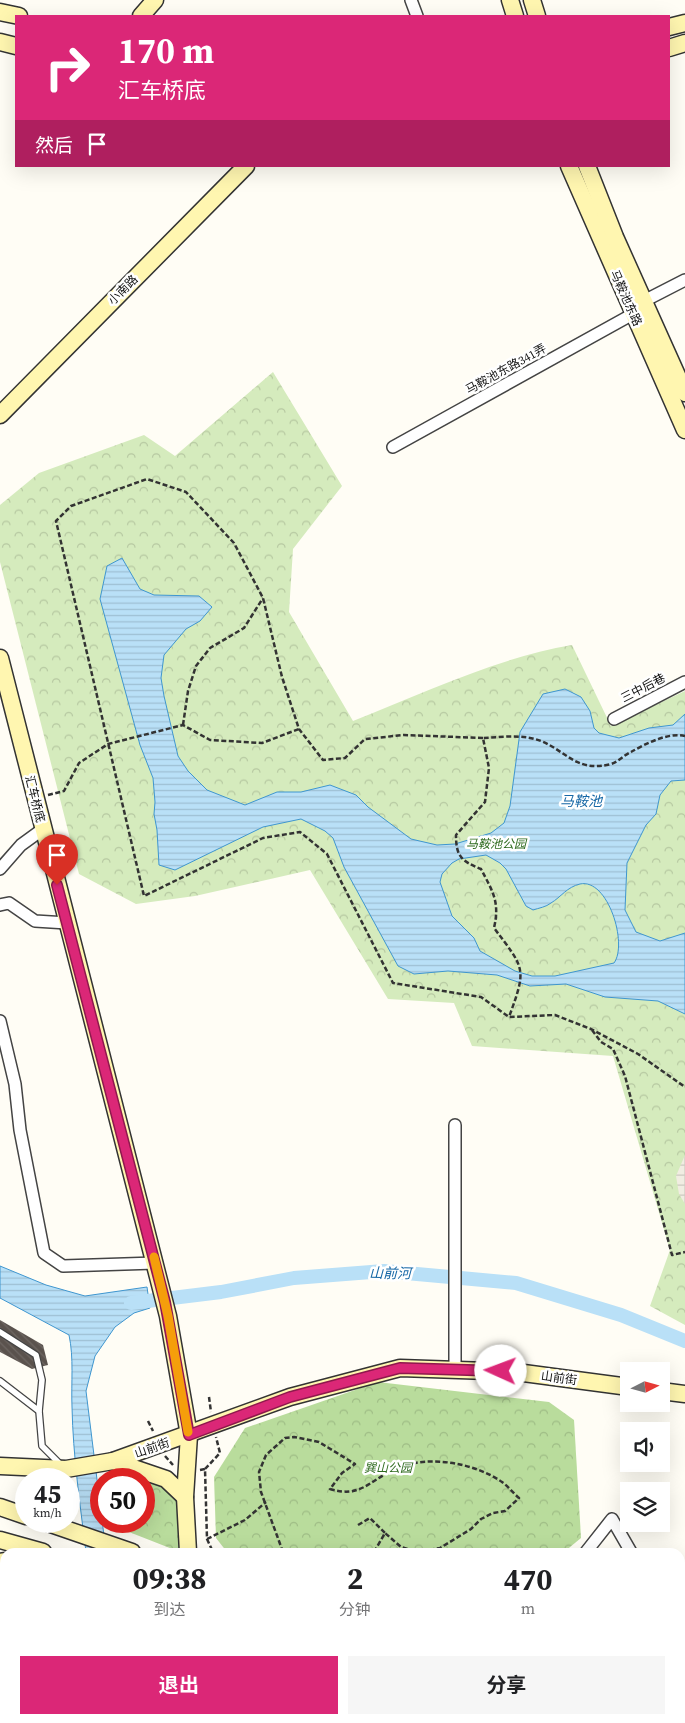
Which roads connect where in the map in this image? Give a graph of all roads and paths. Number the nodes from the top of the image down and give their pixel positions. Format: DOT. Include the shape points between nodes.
graph roads {
  1 [pos="155,0"];
  2 [pos="411,0"];
  3 [pos="510,0"];
  4 [pos="532,0"];
  5 [pos="0,12"];
  6 [pos="15,15"];
  7 [pos="142,15"];
  8 [pos="417,15"];
  9 [pos="514,15"];
  10 [pos="537,15"];
  11 [pos="685,23"];
  12 [pos="670,27"];
  13 [pos="0,42"];
  14 [pos="685,43"];
  15 [pos="15,46"];
  16 [pos="670,48"];
  17 [pos="245,167"];
  18 [pos="569,167"];
  19 [pos="588,167"];
  20 [pos="685,280"];
  21 [pos="644,301"];
  22 [pos="634,314"];
  23 [pos="685,393"];
  24 [pos="0,415"];
  25 [pos="685,430"];
  26 [pos="393,447"];
  27 [pos="263,598"];
  28 [pos="0,658"];
  29 [pos="685,682"];
  30 [pos="614,719"];
  31 [pos="183,725"];
  32 [pos="299,729"];
  33 [pos="685,736"];
  34 [pos="483,738"];
  35 [pos="108,744"];
  36 [pos="34,798"];
  37 [pos="43,828"];
  38 [pos="0,869"];
  39 [pos="0,905"];
  40 [pos="67,923"];
  41 [pos="509,1017"];
  42 [pos="0,1021"];
  43 [pos="592,1030"];
  44 [pos="685,1087"];
  45 [pos="455,1125"];
  46 [pos="685,1252"];
  47 [pos="156,1268"];
  48 [pos="0,1332"];
  49 [pos="454,1370"];
  50 [pos="0,1381"];
  51 [pos="620,1386"];
  52 [pos="670,1392"];
  53 [pos="685,1394"];
  54 [pos="39,1411"];
  55 [pos="189,1435"];
  56 [pos="111,1461"];
  57 [pos="0,1466"];
  58 [pos="44,1468"];
  59 [pos="65,1468"];
  60 [pos="72,1468"];
  61 [pos="185,1497"];
  62 [pos="266,1502"];
  63 [pos="0,1507"];
  64 [pos="15,1512"];
  65 [pos="358,1525"];
  66 [pos="76,1533"];
  67 [pos="385,1533"];
  68 [pos="207,1539"];
  69 [pos="0,1540"];
  70 [pos="28,1548"];
  71 [pos="120,1548"];
  72 [pos="188,1548"];
  73 [pos="282,1548"];
  74 [pos="376,1548"];
  75 [pos="405,1548"];
  76 [pos="440,1548"];
  77 [pos="589,1548"];
  78 [pos="629,1548"];
  1 -- 7 [label="main road"];
  2 -- 8 [label="street"];
  3 -- 9 [label="main road"];
  4 -- 10 [label="main road"];
  5 -- 6 [label="main road"];
  11 -- 12 [label="main road"];
  13 -- 15 [label="main road"];
  14 -- 16 [label="main road"];
  17 -- 24 [label="main road, 小南路"];
  18 -- 22 [label="main road, 马鞍池东路"];
  19 -- 21 [label="main road, 马鞍池东路"];
  20 -- 21 [label="street"];
  21 -- 23 [label="main road, 马鞍池东路"];
  22 -- 25 [label="main road, 马鞍池东路"];
  22 -- 26 [label="street, 马鞍池东路341弄"];
  27 -- 31 [label="path" via="244,628 210,648 196,666"];
  27 -- 32 [label="path" via="282,677"];
  27 -- 35 [label="path" via="234,544 186,492 147,480 71,506 56,521"];
  28 -- 36 [label="main road, 汇车桥底"];
  29 -- 30 [label="street, 三中后巷"];
  31 -- 32 [label="path" via="210,740 262,743"];
  31 -- 35 [label="path"];
  32 -- 34 [label="path" via="323,760 345,758 365,739 404,735"];
  33 -- 34 [label="path" via="651,742 612,764 574,762 540,740 513,736"];
  34 -- 41 [label="path" via="489,768 485,802 456,835 456,850 466,863 481,869 498,909 494,928 520,965 522,978"];
  35 -- 36 [label="path" via="79,763 64,791"];
  35 -- 41 [label="path" via="144,896 263,838 300,832 327,854 393,983 481,997"];
  36 -- 37 [label="main road, 汇车桥底"];
  37 -- 38 [label="street"];
  37 -- 40 [label="main road, 汇车桥底"];
  39 -- 40 [label="street" via="9,903 35,921"];
  40 -- 47 [label="main road, 汇车桥底"];
  41 -- 43 [label="path" via="555,1016"];
  42 -- 47 [label="street" via="15,1084 20,1130 44,1253 63,1266"];
  43 -- 44 [label="path" via="638,1054"];
  43 -- 46 [label="path" via="613,1050 625,1076 672,1255"];
  45 -- 49 [label="street"];
  47 -- 55 [label="main road, 汇车桥底"];
  48 -- 54 [label="lane" via="36,1355 42,1380"];
  49 -- 51 [label="main road, 山前街" via="516,1372"];
  49 -- 55 [label="main road, 山前街" via="400,1368 290,1397"];
  50 -- 54 [label="lane"];
  52 -- 53 [label="main road"];
  54 -- 59 [label="lane" via="42,1446"];
  55 -- 56 [label="main road, 山前街"];
  55 -- 61 [label="main road, 汇车桥底"];
  56 -- 60 [label="main road, 山前街"];
  56 -- 61 [label="main road, 山前街" via="166,1479"];
  57 -- 58 [label="main road, 山前街"];
  61 -- 72 [label="main road, 汇车桥底"];
  62 -- 68 [label="path" via="244,1520"];
  62 -- 73 [label="path"];
  62 -- 76 [label="path" via="261,1492 259,1472 266,1455 285,1438 294,1437 319,1442 356,1464 342,1473 330,1489 345,1493 363,1488 394,1469 419,1462 457,1462 502,1482 519,1498 505,1511 481,1519"];
  63 -- 64 [label="main road"];
  65 -- 67 [label="path" via="370,1518"];
  66 -- 71 [label="main road"];
  67 -- 74 [label="path"];
  67 -- 75 [label="path"];
  69 -- 70 [label="main road"];
  77 -- 78 [label="street" via="612,1519"];
}
